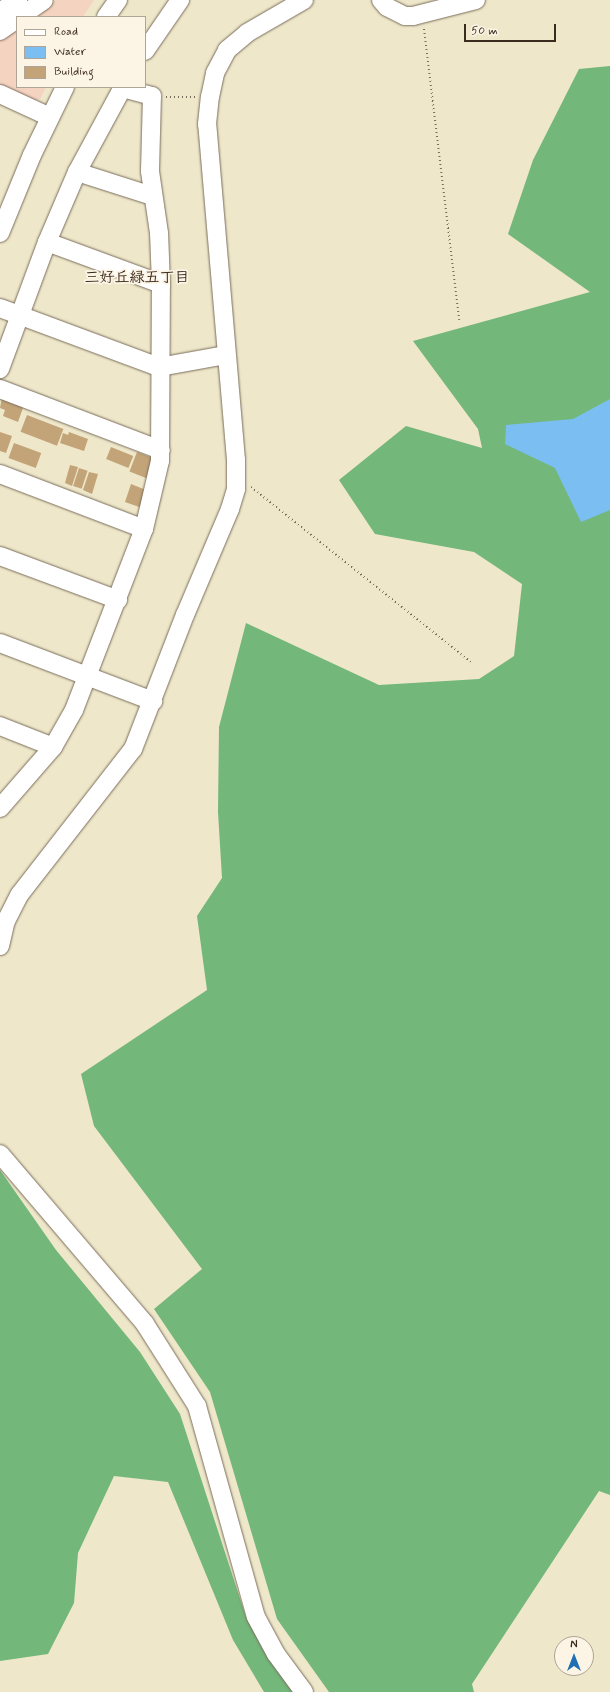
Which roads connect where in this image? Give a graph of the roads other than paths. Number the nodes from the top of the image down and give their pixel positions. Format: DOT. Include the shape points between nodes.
graph roads {
  1 [pos="18,0"];
  2 [pos="44,0"];
  3 [pos="118,0"];
  4 [pos="180,0"];
  5 [pos="304,0"];
  6 [pos="381,0"];
  7 [pos="476,0"];
  8 [pos="442,5"];
  9 [pos="0,12"];
  10 [pos="21,16"];
  11 [pos="107,16"];
  12 [pos="16,20"];
  13 [pos="0,31"];
  14 [pos="146,50"];
  15 [pos="64,88"];
  16 [pos="122,88"];
  17 [pos="126,88"];
  18 [pos="2,99"];
  19 [pos="50,117"];
  20 [pos="77,172"];
  21 [pos="152,196"];
  22 [pos="0,233"];
  23 [pos="47,242"];
  24 [pos="161,284"];
  25 [pos="0,308"];
  26 [pos="20,315"];
  27 [pos="226,356"];
  28 [pos="159,367"];
  29 [pos="0,369"];
  30 [pos="0,389"];
  31 [pos="161,450"];
  32 [pos="0,474"];
  33 [pos="144,528"];
  34 [pos="0,556"];
  35 [pos="118,600"];
  36 [pos="0,643"];
  37 [pos="87,676"];
  38 [pos="153,701"];
  39 [pos="0,726"];
  40 [pos="53,747"];
  41 [pos="0,808"];
  42 [pos="0,946"];
  43 [pos="0,1154"];
  44 [pos="304,1692"];
  1 -- 9 [label="street"];
  2 -- 10 [label="street"];
  3 -- 11 [label="street"];
  4 -- 14 [label="street"];
  5 -- 27 [label="street" via="247,33 227,50 215,73 207,124"];
  6 -- 8 [label="street" via="405,16 422,14"];
  7 -- 8 [label="street"];
  12 -- 13 [label="street"];
  15 -- 19 [label="street"];
  16 -- 20 [label="street"];
  17 -- 21 [label="street" via="152,96"];
  18 -- 19 [label="street"];
  19 -- 22 [label="street"];
  20 -- 21 [label="street"];
  20 -- 23 [label="street"];
  21 -- 24 [label="street" via="159,233"];
  23 -- 24 [label="street"];
  23 -- 26 [label="street"];
  24 -- 28 [label="street"];
  25 -- 26 [label="street"];
  26 -- 28 [label="street"];
  26 -- 29 [label="street"];
  27 -- 28 [label="street"];
  27 -- 38 [label="street" via="236,489"];
  28 -- 31 [label="street"];
  30 -- 31 [label="street"];
  31 -- 33 [label="street" via="156,485"];
  32 -- 33 [label="street"];
  33 -- 35 [label="street"];
  34 -- 35 [label="street"];
  35 -- 37 [label="street"];
  36 -- 37 [label="street"];
  37 -- 38 [label="street"];
  37 -- 40 [label="street" via="74,710"];
  38 -- 42 [label="street" via="133,749 20,894 6,921"];
  39 -- 40 [label="street"];
  40 -- 41 [label="street"];
  43 -- 44 [label="street" via="144,1324 197,1406 256,1617 276,1654"];
}
